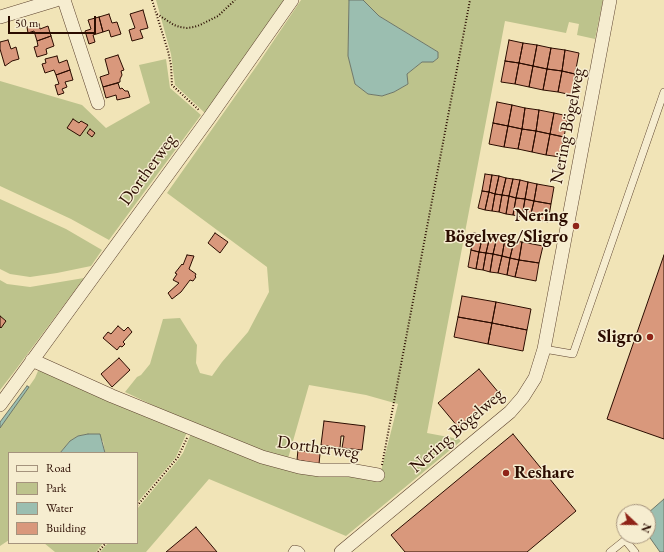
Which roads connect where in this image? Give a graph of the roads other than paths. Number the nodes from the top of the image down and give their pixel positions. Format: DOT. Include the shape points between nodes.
graph roads {
  1 [pos="56,0"];
  2 [pos="64,0"];
  3 [pos="292,0"];
  4 [pos="610,0"];
  5 [pos="0,17"];
  6 [pos="664,92"];
  7 [pos="98,103"];
  8 [pos="544,349"];
  9 [pos="32,360"];
  10 [pos="0,405"];
  11 [pos="378,475"];
  12 [pos="292,552"];
  13 [pos="301,552"];
  14 [pos="341,552"];
  15 [pos="610,552"];
  16 [pos="635,552"];
  1 -- 5 [label="street"];
  2 -- 7 [label="street"];
  3 -- 9 [label="street, Dortherweg"];
  4 -- 8 [label="street, Nering Bögelweg"];
  6 -- 8 [label="lane" via="573,354"];
  8 -- 14 [label="street, Nering Bögelweg" via="535,378 510,412"];
  9 -- 10 [label="street, Dortherweg"];
  9 -- 11 [label="street, Dortherweg" via="191,429 280,463 320,470 350,470"];
  12 -- 13 [label="lane" via="294,549"];
  15 -- 16 [label="lane" via="625,540"];
}
